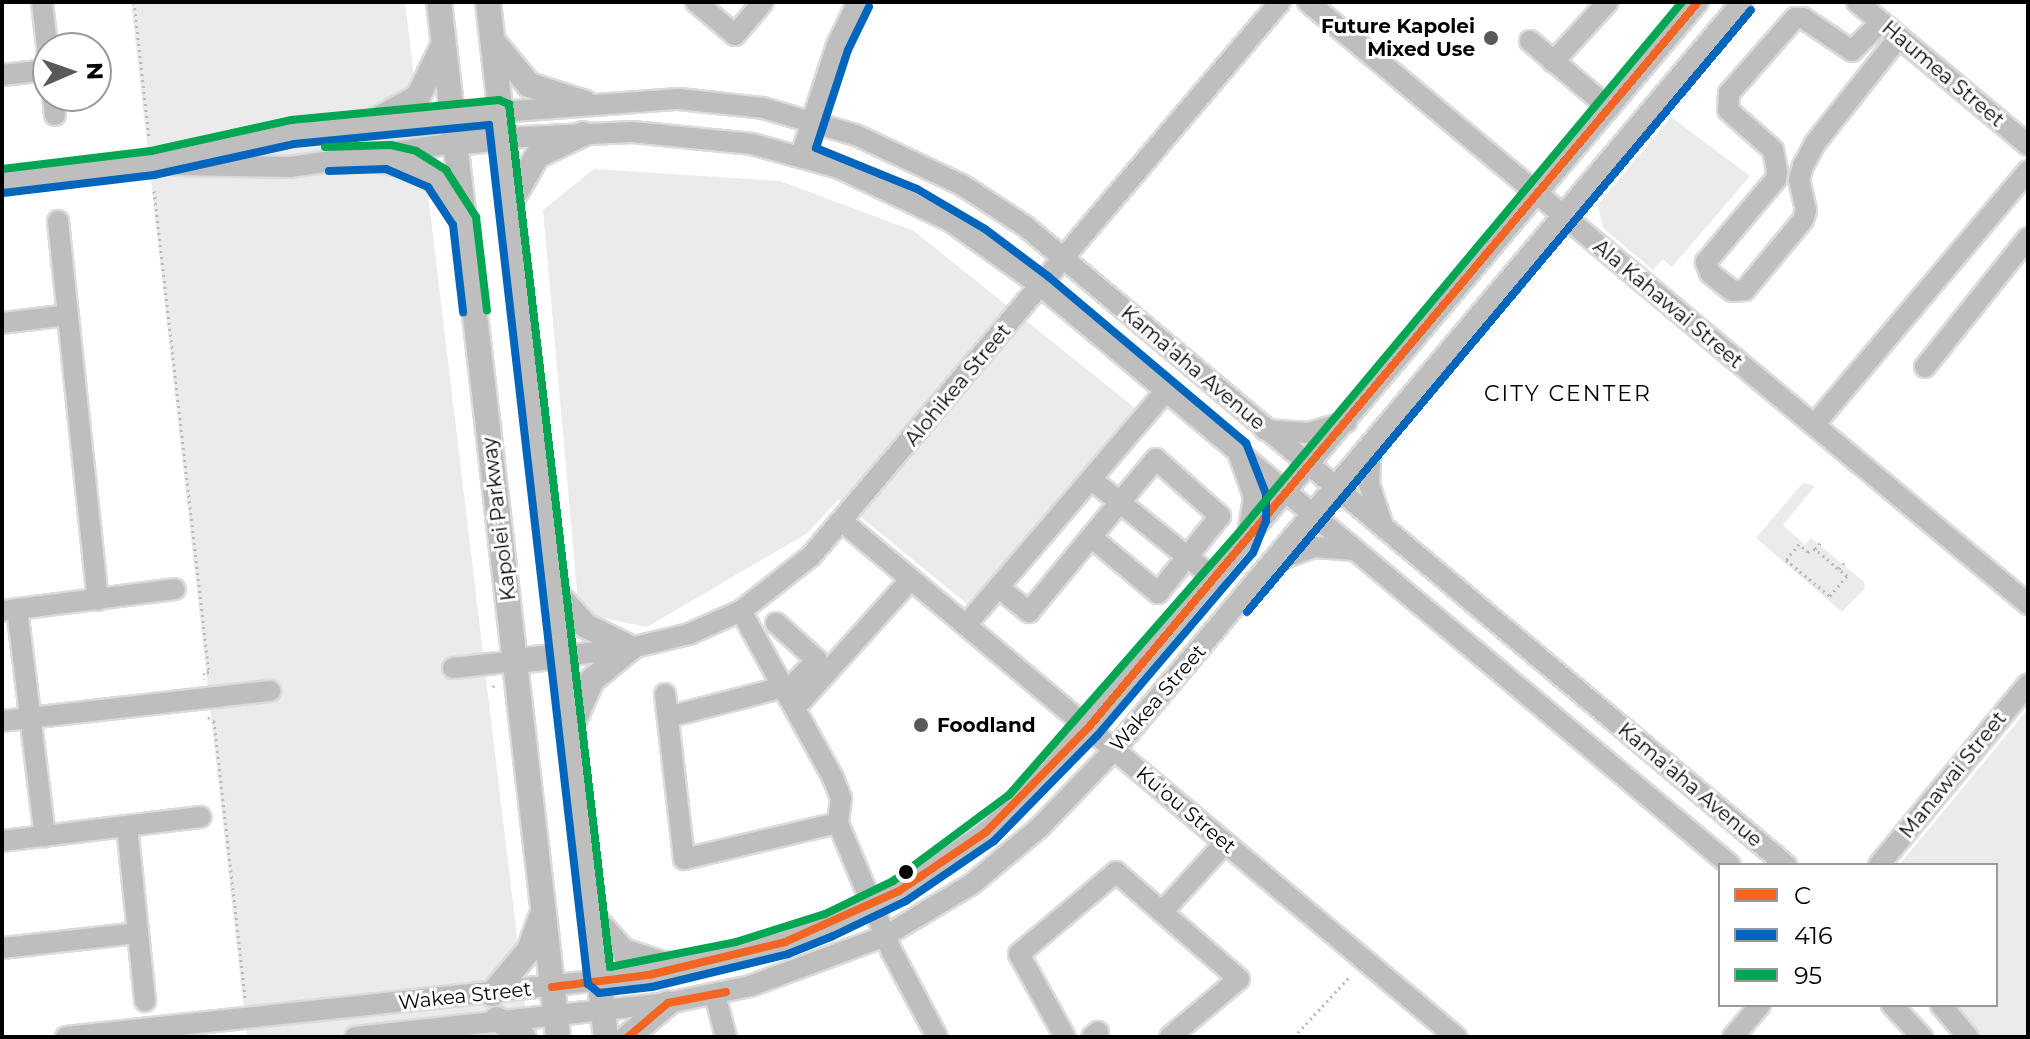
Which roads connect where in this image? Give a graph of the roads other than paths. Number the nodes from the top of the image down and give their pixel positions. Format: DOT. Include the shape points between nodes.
graph roads {
  1 [pos="42,2"];
  2 [pos="439,2"];
  3 [pos="488,2"];
  4 [pos="696,2"];
  5 [pos="763,2"];
  6 [pos="858,2"];
  7 [pos="1280,2"];
  8 [pos="1308,2"];
  9 [pos="1608,2"];
  10 [pos="1698,2"];
  11 [pos="1742,2"];
  12 [pos="1857,2"];
  13 [pos="1881,22"];
  14 [pos="45,32"];
  15 [pos="491,37"];
  16 [pos="1899,37"];
  17 [pos="1530,41"];
  18 [pos="444,44"];
  19 [pos="1553,62"];
  20 [pos="32,72"];
  21 [pos="2,75"];
  22 [pos="585,103"];
  23 [pos="1609,108"];
  24 [pos="500,112"];
  25 [pos="453,116"];
  26 [pos="812,120"];
  27 [pos="374,121"];
  28 [pos="583,134"];
  29 [pos="503,138"];
  30 [pos="455,143"];
  31 [pos="2028,145"];
  32 [pos="353,155"];
  33 [pos="801,155"];
  34 [pos="153,163"];
  35 [pos="2028,171"];
  36 [pos="2,181"];
  37 [pos="1537,195"];
  38 [pos="511,203"];
  39 [pos="1563,217"];
  40 [pos="58,221"];
  41 [pos="465,221"];
  42 [pos="2028,238"];
  43 [pos="1064,259"];
  44 [pos="1041,286"];
  45 [pos="68,315"];
  46 [pos="2,323"];
  47 [pos="1925,367"];
  48 [pos="1165,392"];
  49 [pos="1346,422"];
  50 [pos="1814,425"];
  51 [pos="1265,430"];
  52 [pos="1371,445"];
  53 [pos="1237,451"];
  54 [pos="1309,466"];
  55 [pos="1091,479"];
  56 [pos="1335,488"];
  57 [pos="1287,493"];
  58 [pos="1120,502"];
  59 [pos="1313,515"];
  60 [pos="843,522"];
  61 [pos="1385,530"];
  62 [pos="1091,537"];
  63 [pos="1244,545"];
  64 [pos="1355,550"];
  65 [pos="1187,556"];
  66 [pos="1274,562"];
  67 [pos="911,579"];
  68 [pos="1215,579"];
  69 [pos="998,587"];
  70 [pos="175,589"];
  71 [pos="555,592"];
  72 [pos="98,600"];
  73 [pos="2028,604"];
  74 [pos="10,610"];
  75 [pos="741,611"];
  76 [pos="776,623"];
  77 [pos="966,625"];
  78 [pos="631,648"];
  79 [pos="562,656"];
  80 [pos="515,661"];
  81 [pos="453,668"];
  82 [pos="2028,684"];
  83 [pos="270,691"];
  84 [pos="665,694"];
  85 [pos="788,696"];
  86 [pos="31,717"];
  87 [pos="668,717"];
  88 [pos="2,721"];
  89 [pos="1088,728"];
  90 [pos="571,730"];
  91 [pos="1114,750"];
  92 [pos="201,817"];
  93 [pos="838,823"];
  94 [pos="127,826"];
  95 [pos="45,836"];
  96 [pos="2,841"];
  97 [pos="1225,843"];
  98 [pos="1728,863"];
  99 [pos="1784,863"];
  100 [pos="1881,863"];
  101 [pos="872,905"];
  102 [pos="543,911"];
  103 [pos="1162,912"];
  104 [pos="592,915"];
  105 [pos="138,933"];
  106 [pos="885,936"];
  107 [pos="2,948"];
  108 [pos="676,968"];
  109 [pos="600,981"];
  110 [pos="552,987"];
  111 [pos="489,994"];
  112 [pos="715,995"];
  113 [pos="145,1001"];
  114 [pos="668,1003"];
  115 [pos="1758,1007"];
  116 [pos="1894,1007"];
  117 [pos="1943,1007"];
  118 [pos="603,1009"];
  119 [pos="493,1019"];
  120 [pos="556,1025"];
  121 [pos="66,1037"];
  122 [pos="355,1037"];
  123 [pos="524,1037"];
  124 [pos="606,1037"];
  125 [pos="628,1037"];
  126 [pos="726,1037"];
  127 [pos="937,1037"];
  128 [pos="1065,1037"];
  129 [pos="1170,1037"];
  130 [pos="1456,1037"];
  131 [pos="1733,1037"];
  132 [pos="1922,1037"];
  133 [pos="1968,1037"];
  1 -- 14 [label="street"];
  2 -- 18 [label="main road, Kapolei Parkway"];
  3 -- 15 [label="main road"];
  4 -- 5 [label="street" via="735,35"];
  6 -- 26 [label="street"];
  7 -- 43 [label="street, Alohikea Street"];
  8 -- 37 [label="street, Ala Kahawai Street"];
  9 -- 19 [label="street"];
  10 -- 23 [label="street, Wakea Street"];
  11 -- 39 [label="street, Wakea Street"];
  12 -- 13 [label="street, Haumea Street"];
  13 -- 16 [label="street, Haumea Street"];
  13 -- 16 [label="street" via="1852,51 1803,18 1795,18 1729,93 1728,110 1773,150 1777,170 1776,179 1706,262 1710,273 1732,291 1745,290 1803,220 1803,166"];
  15 -- 22 [label="main road" via="506,63 529,85"];
  15 -- 24 [label="main road"];
  16 -- 31 [label="street, Haumea Street"];
  17 -- 19 [label="street"];
  18 -- 25 [label="main road, Kapolei Parkway"];
  18 -- 27 [label="main road" via="418,97"];
  19 -- 23 [label="street"];
  20 -- 21 [label="street"];
  22 -- 24 [label="street, Kama'aha Avenue"];
  22 -- 26 [label="street, Kama'aha Avenue" via="720,102"];
  23 -- 37 [label="street, Wakea Street"];
  24 -- 25 [label="main road"];
  24 -- 29 [label="main road"];
  25 -- 27 [label="street"];
  25 -- 30 [label="main road, Kapolei Parkway"];
  26 -- 33 [label="street"];
  26 -- 43 [label="street, Kama'aha Avenue" via="933,169 1025,226"];
  27 -- 34 [label="street" via="251,139"];
  28 -- 29 [label="street, Kama'aha Avenue"];
  28 -- 33 [label="street, Kama'aha Avenue" via="679,134"];
  28 -- 38 [label="main road" via="537,156"];
  29 -- 30 [label="main road"];
  29 -- 38 [label="main road"];
  30 -- 32 [label="street"];
  30 -- 41 [label="main road, Kapolei Parkway"];
  32 -- 34 [label="street" via="255,169"];
  32 -- 41 [label="main road" via="426,169"];
  33 -- 44 [label="street, Kama'aha Avenue" via="911,199 978,239"];
  34 -- 36 [label="street"];
  35 -- 50 [label="street"];
  37 -- 39 [label="street, Ala Kahawai Street"];
  37 -- 49 [label="street, Wakea Street"];
  38 -- 71 [label="main road"];
  39 -- 50 [label="street, Ala Kahawai Street"];
  39 -- 52 [label="street, Wakea Street"];
  40 -- 45 [label="street"];
  41 -- 80 [label="main road, Kapolei Parkway"];
  42 -- 47 [label="street"];
  43 -- 44 [label="street, Alohikea Street"];
  43 -- 51 [label="street, Kama'aha Avenue"];
  44 -- 48 [label="street, Kama'aha Avenue"];
  44 -- 60 [label="street, Alohikea Street"];
  45 -- 46 [label="street"];
  45 -- 72 [label="street"];
  48 -- 53 [label="street, Kama'aha Avenue"];
  48 -- 55 [label="street"];
  49 -- 51 [label="street" via="1308,433"];
  49 -- 54 [label="street, Wakea Street"];
  50 -- 73 [label="street, Ala Kahawai Street"];
  51 -- 54 [label="street, Kama'aha Avenue"];
  52 -- 56 [label="street, Wakea Street"];
  52 -- 61 [label="street" via="1369,484"];
  53 -- 57 [label="street, Kama'aha Avenue"];
  53 -- 63 [label="street" via="1254,497 1254,519"];
  54 -- 56 [label="street, Kama'aha Avenue"];
  54 -- 57 [label="street, Wakea Street"];
  55 -- 58 [label="street"];
  55 -- 69 [label="street"];
  56 -- 59 [label="street, Wakea Street"];
  56 -- 61 [label="street, Kama'aha Avenue"];
  57 -- 59 [label="street, Kama'aha Avenue"];
  57 -- 63 [label="street, Wakea Street"];
  58 -- 62 [label="street"];
  58 -- 65 [label="street"];
  58 -- 65 [label="street" via="1156,459 1220,516"];
  59 -- 64 [label="street, Kama'aha Avenue"];
  59 -- 66 [label="street, Wakea Street"];
  60 -- 67 [label="street, Ku'ou Street"];
  60 -- 75 [label="street, Alohikea Street" via="788,577"];
  61 -- 99 [label="street, Kama'aha Avenue"];
  62 -- 65 [label="street" via="1158,593"];
  62 -- 69 [label="street" via="1029,612"];
  63 -- 68 [label="street, Wakea Street"];
  64 -- 66 [label="street" via="1314,547"];
  64 -- 98 [label="street, Kama'aha Avenue"];
  65 -- 68 [label="street"];
  66 -- 91 [label="street, Wakea Street"];
  67 -- 77 [label="street, Ku'ou Street"];
  67 -- 85 [label="street"];
  68 -- 89 [label="street, Wakea Street"];
  69 -- 77 [label="street"];
  70 -- 72 [label="street"];
  71 -- 78 [label="main road" via="586,626"];
  71 -- 79 [label="main road"];
  72 -- 74 [label="street"];
  74 -- 86 [label="street"];
  75 -- 78 [label="street, Alohikea Street" via="689,634"];
  75 -- 85 [label="street"];
  76 -- 85 [label="street" via="817,660"];
  77 -- 89 [label="street, Ku'ou Street"];
  78 -- 79 [label="street, Alohikea Street"];
  78 -- 90 [label="main road" via="592,680"];
  79 -- 80 [label="main road"];
  79 -- 90 [label="main road"];
  80 -- 81 [label="street"];
  80 -- 102 [label="main road, Kapolei Parkway"];
  82 -- 100 [label="street, Manawai Street"];
  83 -- 86 [label="street"];
  84 -- 87 [label="street"];
  85 -- 87 [label="street"];
  85 -- 93 [label="street" via="841,798"];
  86 -- 88 [label="street"];
  86 -- 95 [label="street"];
  87 -- 93 [label="street" via="684,859"];
  89 -- 91 [label="street, Ku'ou Street"];
  89 -- 101 [label="street, Wakea Street" via="986,832"];
  90 -- 104 [label="main road"];
  91 -- 97 [label="street, Ku'ou Street"];
  91 -- 106 [label="street, Wakea Street" via="1007,857 936,909"];
  92 -- 94 [label="street"];
  93 -- 101 [label="street"];
  94 -- 95 [label="street"];
  94 -- 105 [label="street"];
  95 -- 96 [label="street"];
  97 -- 103 [label="street"];
  97 -- 130 [label="street, Ku'ou Street"];
  101 -- 106 [label="street"];
  101 -- 108 [label="street, Wakea Street" via="785,942"];
  102 -- 110 [label="main road, Kapolei Parkway"];
  102 -- 111 [label="main road" via="529,950"];
  103 -- 128 [label="street" via="1116,872 1019,954"];
  103 -- 129 [label="street" via="1239,979"];
  104 -- 108 [label="main road" via="623,951"];
  104 -- 109 [label="main road"];
  105 -- 107 [label="street"];
  105 -- 113 [label="street"];
  106 -- 112 [label="street, Wakea Street" via="789,975"];
  106 -- 127 [label="street"];
  108 -- 109 [label="street, Wakea Street"];
  109 -- 110 [label="street, Wakea Street"];
  109 -- 118 [label="main road"];
  110 -- 111 [label="street, Wakea Street"];
  110 -- 120 [label="main road, Kapolei Parkway"];
  111 -- 121 [label="street, Wakea Street" via="243,1011"];
  112 -- 114 [label="street, Wakea Street"];
  112 -- 126 [label="street"];
  114 -- 118 [label="street, Wakea Street"];
  114 -- 125 [label="main road"];
  115 -- 131 [label="street"];
  116 -- 132 [label="street"];
  117 -- 133 [label="street"];
  118 -- 120 [label="street, Wakea Street"];
  118 -- 124 [label="main road"];
  119 -- 120 [label="street, Wakea Street"];
  119 -- 122 [label="street, Wakea Street"];
  119 -- 123 [label="main road"];
}
